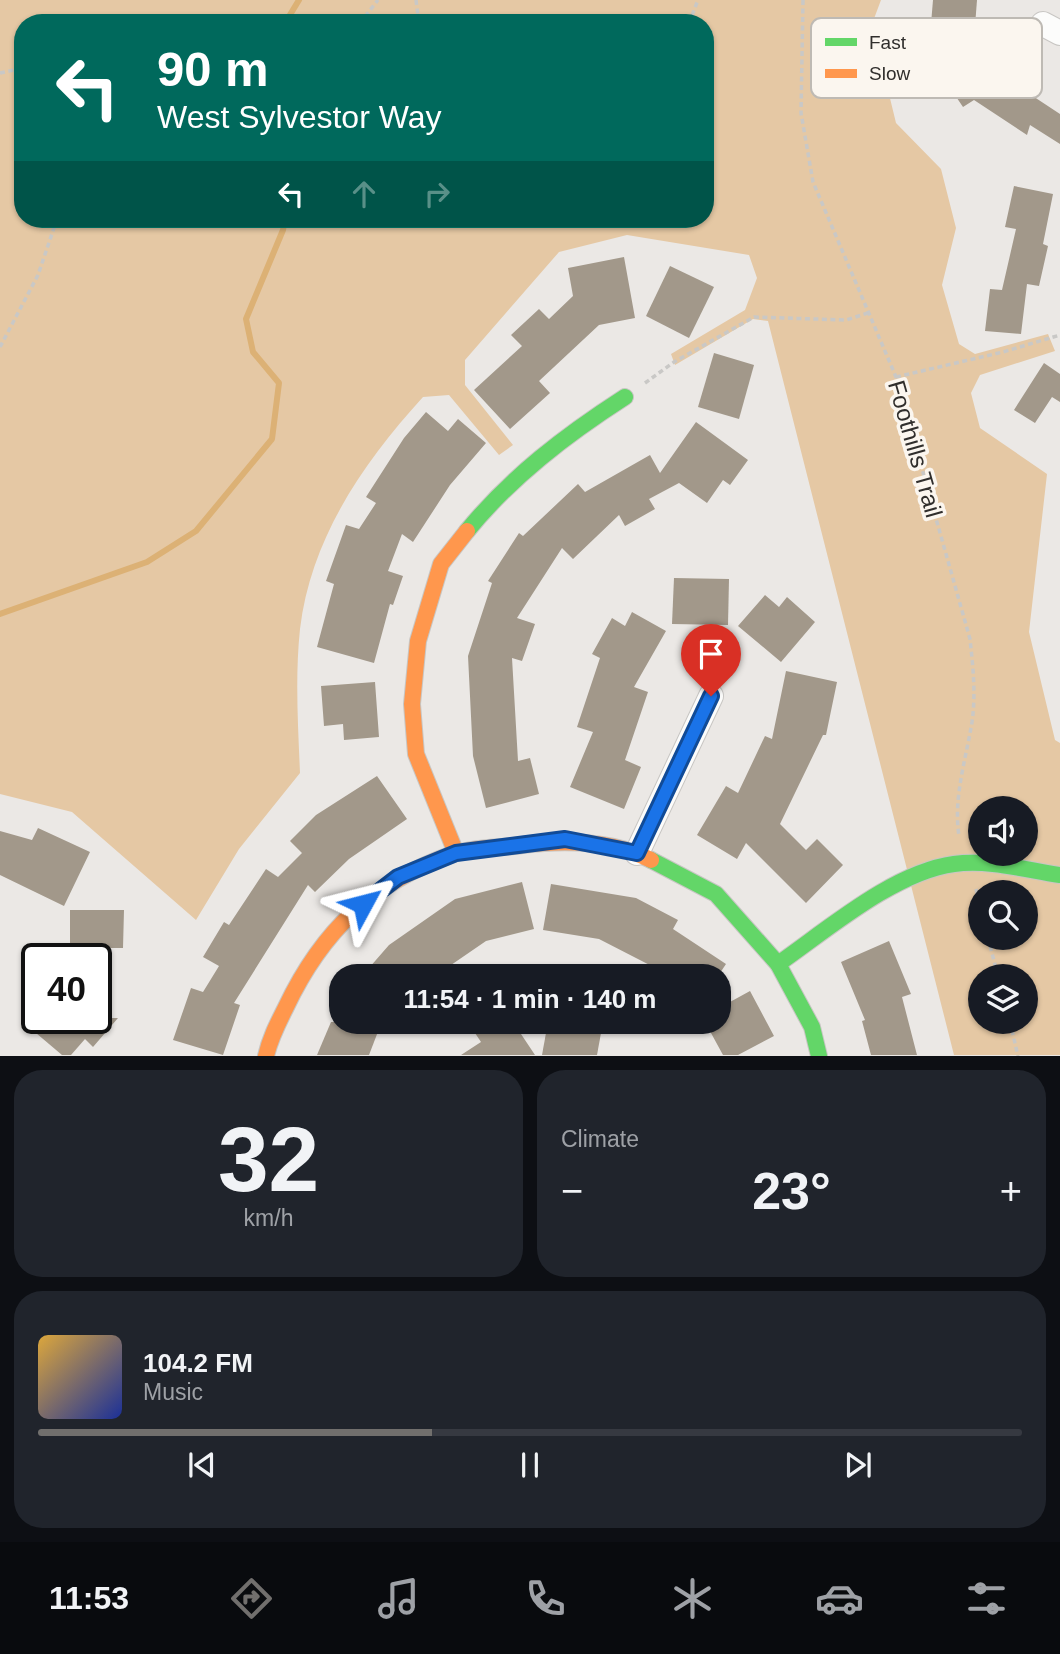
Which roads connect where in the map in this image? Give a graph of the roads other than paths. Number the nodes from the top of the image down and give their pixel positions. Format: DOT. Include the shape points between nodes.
graph roads {
  1 [pos="625,397"];
  2 [pos="711,696"];
  3 [pos="456,853"];
  4 [pos="637,853"];
  5 [pos="1060,875"];
  6 [pos="778,964"];
  7 [pos="266,1055"];
  8 [pos="820,1055"];
  1 -- 3 [label="street" via="572,431 494,498 441,564 418,641 412,704 416,754"];
  2 -- 4 [label="street"];
  3 -- 4 [label="street" via="565,839"];
  3 -- 7 [label="street" via="398,877 345,917 301,975"];
  4 -- 6 [label="street" via="716,894"];
  5 -- 6 [label="street" via="963,863 915,875"];
  6 -- 8 [label="street" via="812,1027"];
}
